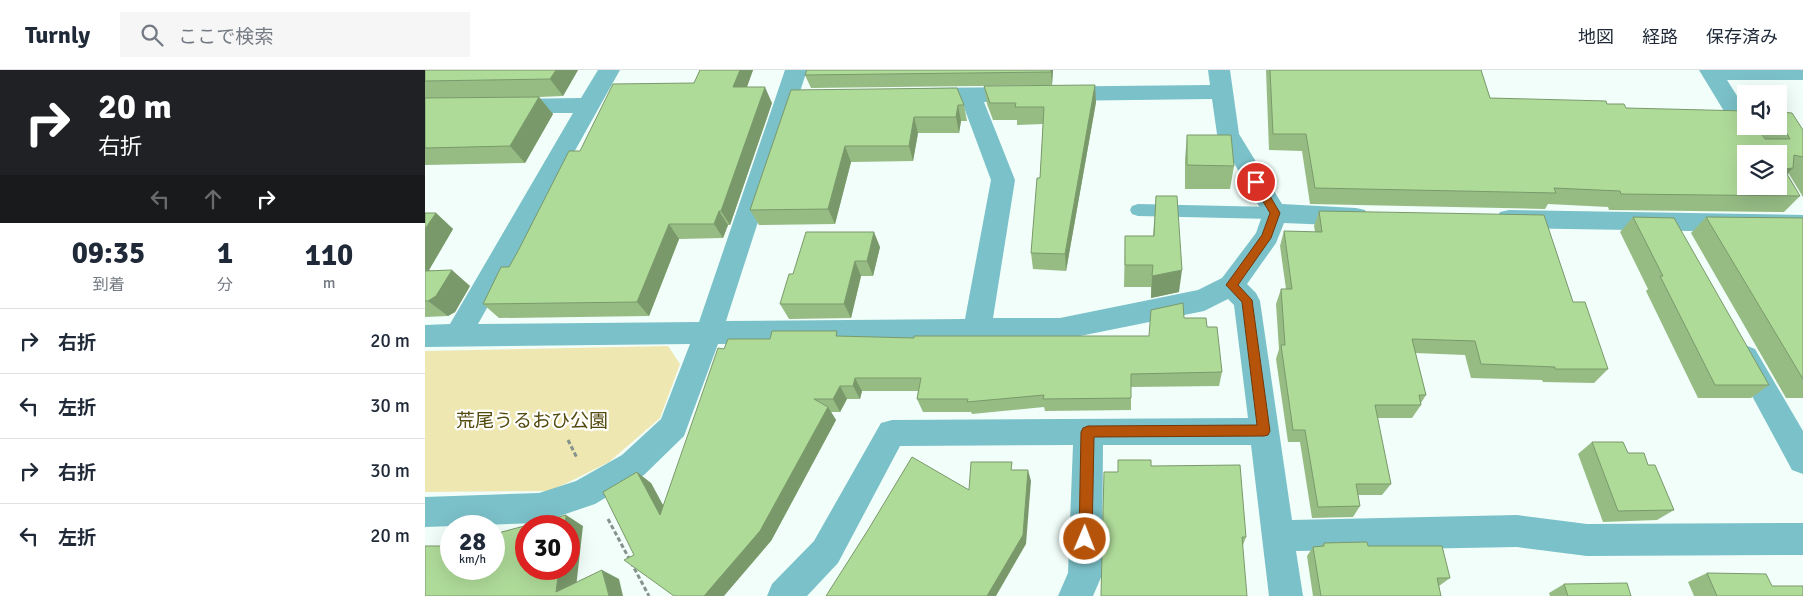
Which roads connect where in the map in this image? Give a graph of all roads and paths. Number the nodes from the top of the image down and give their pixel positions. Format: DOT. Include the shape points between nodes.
graph roads {
  1 [pos="609,70"];
  2 [pos="796,70"];
  3 [pos="1219,70"];
  4 [pos="1711,72"];
  5 [pos="1803,74"];
  6 [pos="1223,92"];
  7 [pos="970,95"];
  8 [pos="903,96"];
  9 [pos="588,105"];
  10 [pos="492,106"];
  11 [pos="1756,145"];
  12 [pos="1138,210"];
  13 [pos="1275,213"];
  14 [pos="1800,217"];
  15 [pos="1374,218"];
  16 [pos="1482,219"];
  17 [pos="1669,221"];
  18 [pos="1683,246"];
  19 [pos="1231,285"];
  20 [pos="977,330"];
  21 [pos="709,332"];
  22 [pos="1731,332"];
  23 [pos="425,336"];
  24 [pos="458,336"];
  25 [pos="1264,431"];
  26 [pos="1088,432"];
  27 [pos="1803,460"];
  28 [pos="425,512"];
  29 [pos="1278,536"];
  30 [pos="1803,539"];
  31 [pos="784,596"];
  32 [pos="1075,596"];
  33 [pos="1286,596"];
  1 -- 9 [label="street"];
  2 -- 21 [label="street" via="797,97"];
  3 -- 6 [label="street"];
  4 -- 5 [label="street"];
  4 -- 11 [label="street"];
  6 -- 7 [label="street"];
  6 -- 13 [label="street" via="1228,134"];
  7 -- 8 [label="street"];
  7 -- 20 [label="street" via="1003,180"];
  9 -- 10 [label="street"];
  9 -- 24 [label="street"];
  12 -- 13 [label="lane"];
  13 -- 15 [label="street"];
  13 -- 19 [label="street" via="1267,236"];
  14 -- 17 [label="street"];
  16 -- 17 [label="street"];
  17 -- 18 [label="street"];
  19 -- 20 [label="street" via="1204,300 1059,329"];
  19 -- 25 [label="street" via="1247,300"];
  20 -- 21 [label="street"];
  21 -- 24 [label="street"];
  21 -- 28 [label="street" via="673,428 633,465 584,494 539,508"];
  22 -- 27 [label="street"];
  23 -- 24 [label="street"];
  25 -- 26 [label="street"];
  25 -- 29 [label="street"];
  26 -- 31 [label="street" via="892,433 826,552"];
  26 -- 32 [label="street" via="1085,575"];
  29 -- 30 [label="street" via="1517,532 1587,540"];
  29 -- 33 [label="street"];
}
